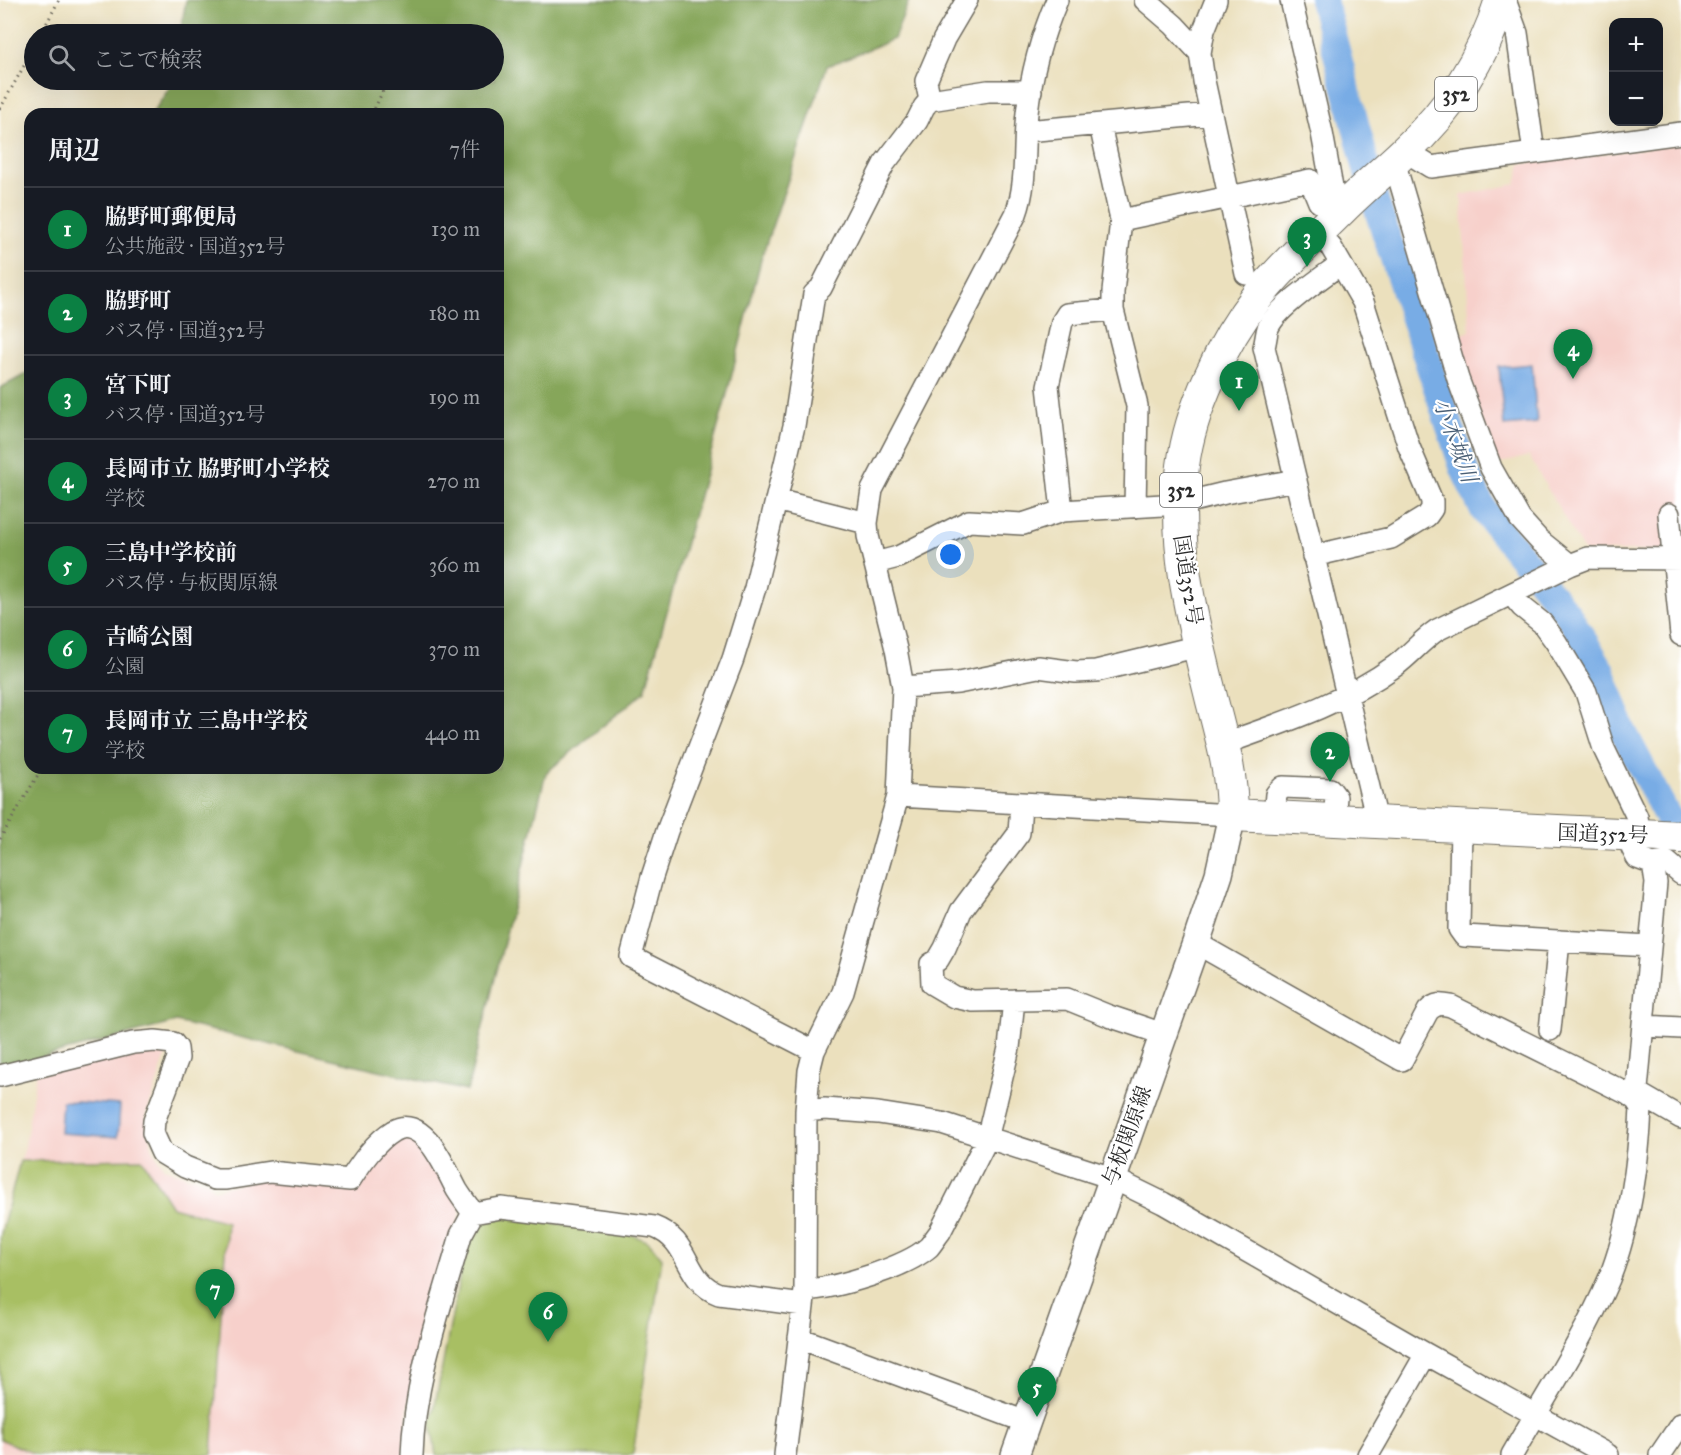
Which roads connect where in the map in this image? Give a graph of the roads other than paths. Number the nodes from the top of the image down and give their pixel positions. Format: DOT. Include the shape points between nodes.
graph roads {
  1 [pos="967,0"];
  2 [pos="1057,0"];
  3 [pos="1145,0"];
  4 [pos="1216,0"];
  5 [pos="1291,0"];
  6 [pos="1503,0"];
  7 [pos="1200,53"];
  8 [pos="1031,91"];
  9 [pos="930,100"];
  10 [pos="1211,114"];
  11 [pos="1100,125"];
  12 [pos="1026,131"];
  13 [pos="1681,133"];
  14 [pos="1534,153"];
  15 [pos="1394,160"];
  16 [pos="1229,197"];
  17 [pos="1332,209"];
  18 [pos="1121,220"];
  19 [pos="1246,274"];
  20 [pos="1113,310"];
  21 [pos="1296,480"];
  22 [pos="776,500"];
  23 [pos="1180,504"];
  24 [pos="1135,507"];
  25 [pos="1062,512"];
  26 [pos="1670,514"];
  27 [pos="867,523"];
  28 [pos="1313,556"];
  29 [pos="1677,559"];
  30 [pos="875,563"];
  31 [pos="1568,567"];
  32 [pos="1514,593"];
  33 [pos="1681,634"];
  34 [pos="1199,646"];
  35 [pos="903,687"];
  36 [pos="1347,696"];
  37 [pos="1223,744"];
  38 [pos="898,796"];
  39 [pos="1021,804"];
  40 [pos="1232,815"];
  41 [pos="1377,821"];
  42 [pos="1461,827"];
  43 [pos="1681,837"];
  44 [pos="1643,843"];
  45 [pos="1681,874"];
  46 [pos="1559,941"];
  47 [pos="1196,943"];
  48 [pos="1650,946"];
  49 [pos="1014,1000"];
  50 [pos="1644,1026"];
  51 [pos="1681,1028"];
  52 [pos="1550,1030"];
  53 [pos="1163,1034"];
  54 [pos="814,1051"];
  55 [pos="0,1076"];
  56 [pos="1638,1090"];
  57 [pos="806,1111"];
  58 [pos="1681,1118"];
  59 [pos="987,1139"];
  60 [pos="1112,1178"];
  61 [pos="473,1213"];
  62 [pos="804,1297"];
  63 [pos="799,1338"];
  64 [pos="1426,1354"];
  65 [pos="1536,1415"];
  66 [pos="1026,1422"];
  67 [pos="1681,1424"];
  68 [pos="412,1455"];
  69 [pos="785,1455"];
  70 [pos="1015,1455"];
  71 [pos="1368,1455"];
  72 [pos="1512,1455"];
  73 [pos="1608,1455"];
  74 [pos="1660,1455"];
  1 -- 9 [label="street" via="926,81"];
  2 -- 8 [label="street"];
  3 -- 7 [label="street"];
  4 -- 7 [label="street"];
  5 -- 17 [label="street" via="1322,133"];
  6 -- 14 [label="street" via="1517,33"];
  6 -- 15 [label="highway, 国道352号 / 352" via="1468,77 1452,100"];
  7 -- 10 [label="street"];
  8 -- 9 [label="street" via="988,91"];
  8 -- 12 [label="street"];
  9 -- 22 [label="street" via="884,164 821,288 814,294 794,426"];
  10 -- 11 [label="street"];
  10 -- 16 [label="street"];
  11 -- 12 [label="street"];
  11 -- 18 [label="street"];
  12 -- 27 [label="street" via="1024,183 1016,214 872,490"];
  13 -- 14 [label="street"];
  14 -- 15 [label="street" via="1431,166"];
  15 -- 17 [label="highway, 国道352号 / 352"];
  15 -- 31 [label="street" via="1458,379 1491,468 1520,519"];
  16 -- 17 [label="street" via="1310,180"];
  16 -- 18 [label="street"];
  16 -- 19 [label="street"];
  17 -- 23 [label="highway, 国道352号 / 352" via="1258,297 1225,348 1190,432"];
  18 -- 20 [label="street"];
  20 -- 24 [label="street" via="1137,406"];
  20 -- 25 [label="street" via="1067,314 1058,336 1048,386"];
  21 -- 23 [label="street"];
  21 -- 28 [label="street"];
  21 -- 28 [label="street" via="1260,342 1274,319 1336,255 1363,302 1432,509 1391,538"];
  22 -- 27 [label="street"];
  22 -- 54 [label="street" via="733,658 667,831 631,957"];
  23 -- 24 [label="street"];
  23 -- 34 [label="highway, 国道352号 / 352" via="1184,580"];
  24 -- 25 [label="street"];
  25 -- 30 [label="street" via="1023,524 969,521 898,557"];
  26 -- 29 [label="street"];
  27 -- 30 [label="street"];
  28 -- 36 [label="street"];
  29 -- 31 [label="street" via="1588,558"];
  29 -- 33 [label="street"];
  30 -- 35 [label="street"];
  31 -- 32 [label="street"];
  32 -- 36 [label="street" via="1437,630 1396,665"];
  32 -- 44 [label="street" via="1522,607 1542,623 1556,642 1586,692 1604,749 1637,817"];
  34 -- 35 [label="street" via="1096,671 1038,667 958,683"];
  34 -- 37 [label="highway, 国道352号 / 352"];
  35 -- 38 [label="street"];
  36 -- 37 [label="street"];
  36 -- 41 [label="street"];
  37 -- 40 [label="highway, 国道352号 / 352" via="1232,788"];
  38 -- 39 [label="street"];
  38 -- 54 [label="street" via="843,992"];
  39 -- 40 [label="street"];
  39 -- 49 [label="street" via="1019,833 961,911 945,948 931,964 932,984 954,997 972,1001"];
  40 -- 41 [label="highway, 国道352号"];
  40 -- 47 [label="main road, 与板関原線" via="1219,873"];
  41 -- 42 [label="highway, 国道352号"];
  42 -- 44 [label="highway, 国道352号"];
  42 -- 46 [label="street" via="1459,929 1464,936"];
  43 -- 44 [label="highway, 国道352号"];
  44 -- 45 [label="street"];
  44 -- 48 [label="street" via="1656,883"];
  46 -- 48 [label="street"];
  46 -- 52 [label="street"];
  47 -- 53 [label="main road, 与板関原線"];
  47 -- 56 [label="street" via="1402,1059 1428,1011 1442,1004 1628,1094"];
  48 -- 50 [label="street"];
  49 -- 53 [label="street" via="1067,999"];
  49 -- 59 [label="street" via="1009,1048"];
  50 -- 51 [label="street"];
  50 -- 56 [label="street"];
  53 -- 60 [label="main road, 与板関原線"];
  54 -- 57 [label="street" via="808,1071"];
  55 -- 61 [label="street" via="133,1043 173,1043 178,1058 156,1112 153,1133 162,1154 176,1163 215,1179 270,1172 350,1180 392,1131 412,1128 425,1137"];
  56 -- 58 [label="street"];
  56 -- 65 [label="street" via="1641,1108 1635,1175 1610,1276 1590,1320"];
  57 -- 59 [label="street" via="878,1113 942,1123"];
  57 -- 62 [label="street"];
  59 -- 60 [label="street"];
  59 -- 62 [label="street" via="930,1245 871,1274"];
  60 -- 64 [label="street" via="1163,1203"];
  60 -- 66 [label="main road, 与板関原線"];
  61 -- 62 [label="street" via="501,1208 654,1227 681,1248 707,1290 719,1294"];
  61 -- 68 [label="street" via="461,1234 421,1380"];
  62 -- 63 [label="street"];
  63 -- 66 [label="street"];
  63 -- 69 [label="street"];
  64 -- 65 [label="street"];
  64 -- 71 [label="street"];
  65 -- 72 [label="street"];
  65 -- 73 [label="street"];
  66 -- 70 [label="main road, 与板関原線"];
  67 -- 74 [label="street"];
}
